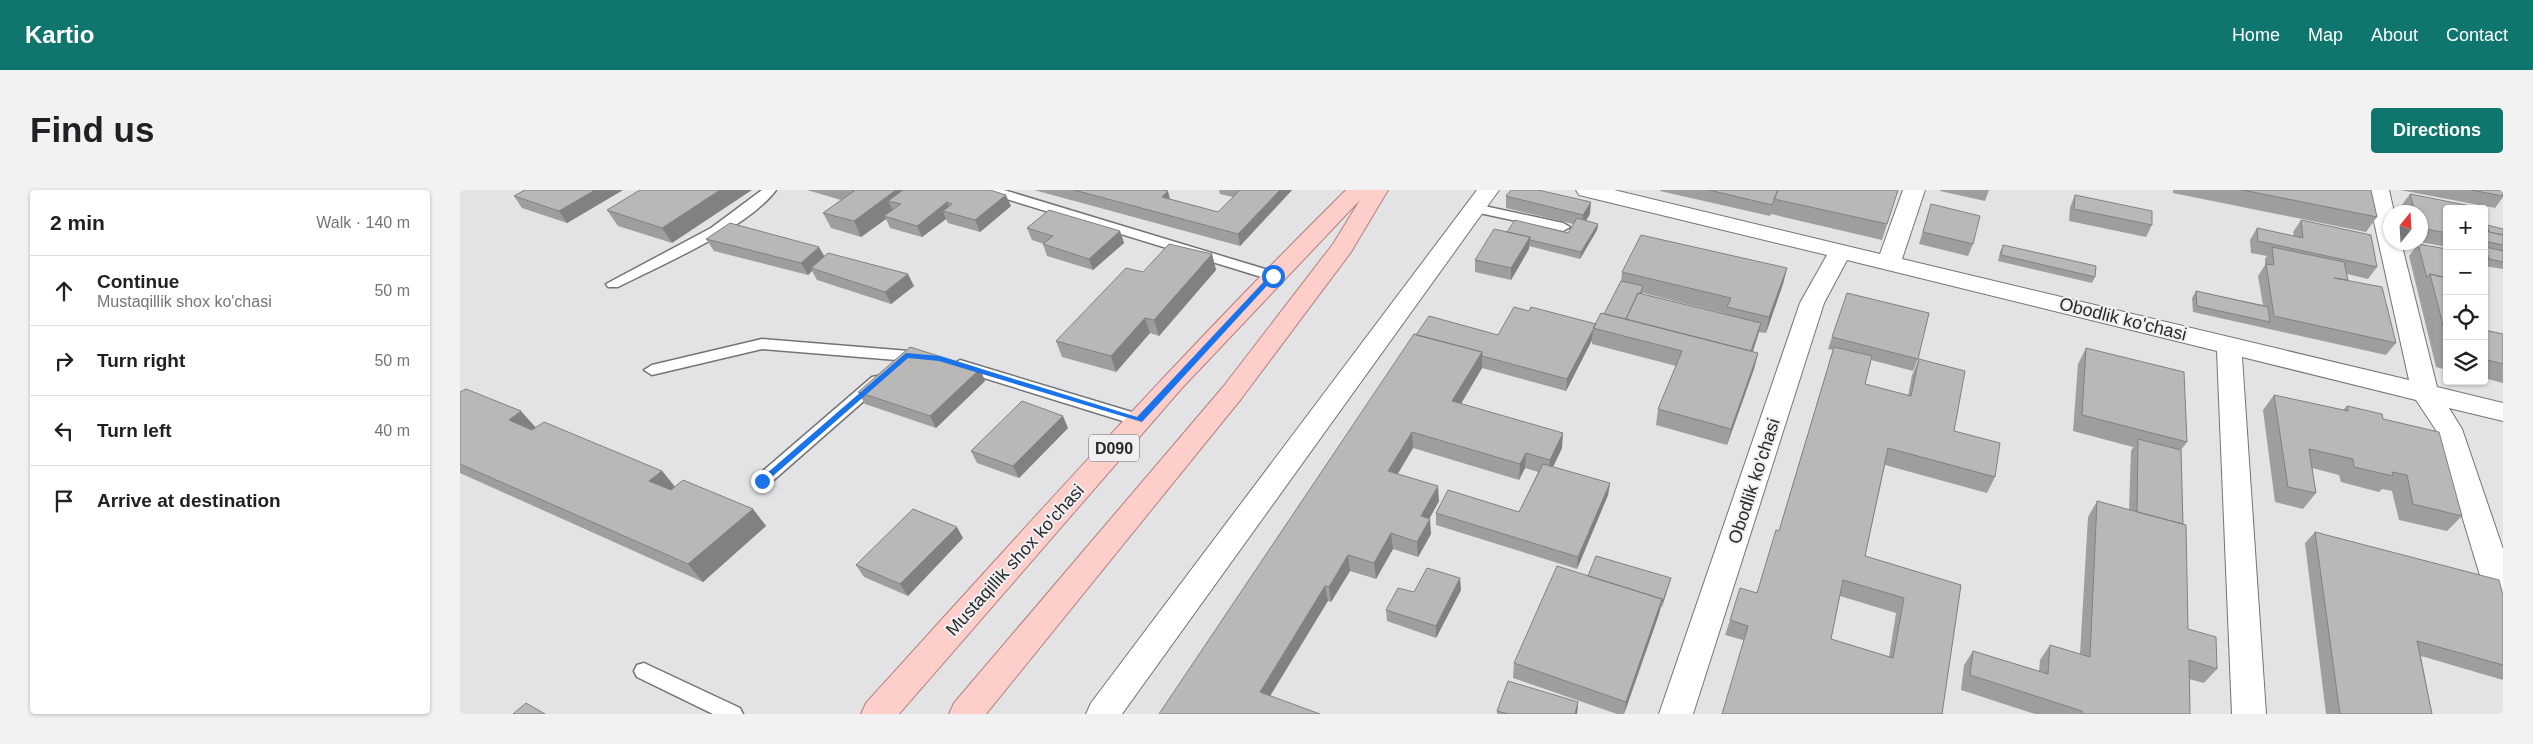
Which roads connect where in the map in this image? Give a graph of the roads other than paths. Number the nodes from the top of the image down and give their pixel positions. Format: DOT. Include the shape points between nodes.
graph roads {
  1 [pos="770,190"];
  2 [pos="991,190"];
  3 [pos="1358,190"];
  4 [pos="1377,190"];
  5 [pos="1586,190"];
  6 [pos="1914,190"];
  7 [pos="2378,190"];
  8 [pos="1481,199"];
  9 [pos="1563,227"];
  10 [pos="1841,251"];
  11 [pos="1890,262"];
  12 [pos="1273,276"];
  13 [pos="613,284"];
  14 [pos="2229,345"];
  15 [pos="906,355"];
  16 [pos="652,370"];
  17 [pos="2425,393"];
  18 [pos="2503,412"];
  19 [pos="1139,420"];
  20 [pos="762,481"];
  21 [pos="2496,553"];
  22 [pos="2503,602"];
  23 [pos="644,671"];
  24 [pos="733,714"];
  25 [pos="878,714"];
  26 [pos="966,714"];
  27 [pos="1102,714"];
  28 [pos="1676,714"];
  29 [pos="2249,714"];
  1 -- 13 [label="lane" via="751,208 700,240"];
  2 -- 12 [label="lane"];
  3 -- 12 [label="main road, Mustaqillik shox ko'chasi / D090"];
  4 -- 26 [label="main road" via="1343,247 1232,394"];
  5 -- 10 [label="street, Obodlik ko'chasi"];
  6 -- 11 [label="street"];
  7 -- 17 [label="street"];
  8 -- 9 [label="lane"];
  8 -- 27 [label="street"];
  10 -- 11 [label="street, Obodlik ko'chasi"];
  10 -- 28 [label="street, Obodlik ko'chasi" via="1812,303"];
  11 -- 14 [label="street, Obodlik ko'chasi"];
  12 -- 19 [label="main road, Mustaqillik shox ko'chasi / D090"];
  14 -- 17 [label="street, Obodlik ko'chasi"];
  14 -- 29 [label="street"];
  15 -- 16 [label="lane" via="762,344"];
  15 -- 19 [label="lane" via="945,360"];
  15 -- 20 [label="lane"];
  17 -- 18 [label="street, Obodlik ko'chasi"];
  17 -- 21 [label="street" via="2449,429"];
  19 -- 25 [label="main road, Mustaqillik shox ko'chasi / D090"];
  21 -- 22 [label="street"];
  23 -- 24 [label="lane"];
}
